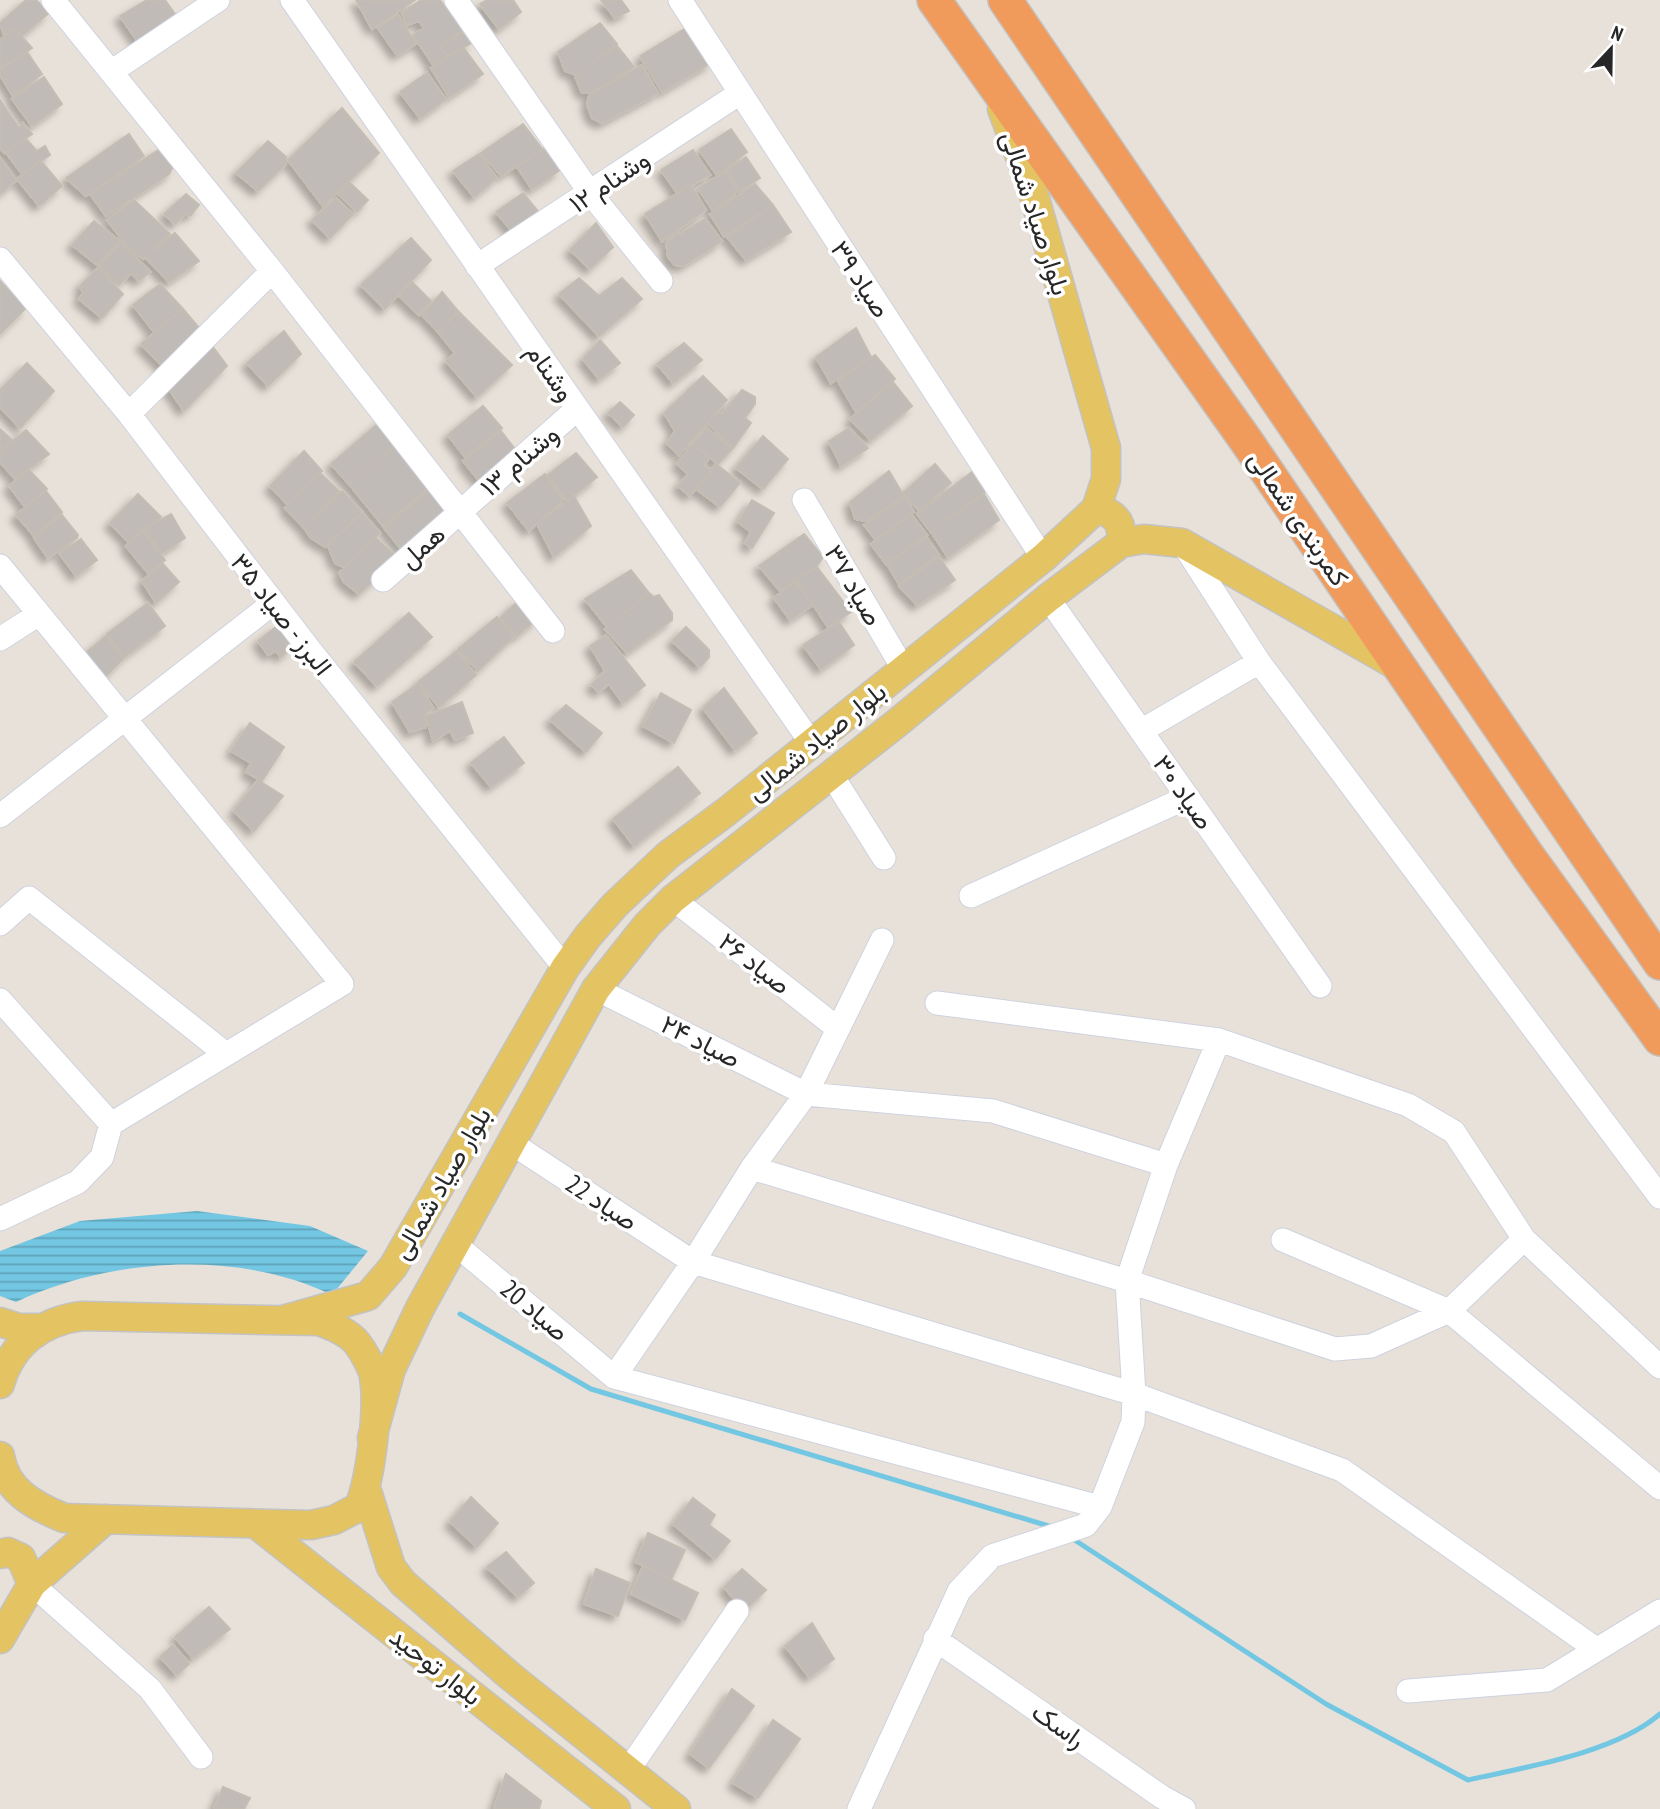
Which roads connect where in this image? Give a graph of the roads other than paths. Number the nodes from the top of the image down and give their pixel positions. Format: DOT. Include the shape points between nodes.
graph roads {
  1 [pos="53,0"];
  2 [pos="218,0"];
  3 [pos="292,0"];
  4 [pos="456,0"];
  5 [pos="680,0"];
  6 [pos="934,0"];
  7 [pos="1005,0"];
  8 [pos="111,72"];
  9 [pos="991,80"];
  10 [pos="740,93"];
  11 [pos="591,194"];
  12 [pos="0,259"];
  13 [pos="477,266"];
  14 [pos="272,271"];
  15 [pos="661,281"];
  16 [pos="577,409"];
  17 [pos="129,414"];
  18 [pos="804,500"];
  19 [pos="1096,509"];
  20 [pos="460,512"];
  21 [pos="1121,542"];
  22 [pos="1182,543"];
  23 [pos="1042,558"];
  24 [pos="0,566"];
  25 [pos="383,580"];
  26 [pos="1048,598"];
  27 [pos="273,603"];
  28 [pos="39,614"];
  29 [pos="553,631"];
  30 [pos="0,639"];
  31 [pos="1259,662"];
  32 [pos="1402,668"];
  33 [pos="904,670"];
  34 [pos="124,718"];
  35 [pos="1141,731"];
  36 [pos="812,744"];
  37 [pos="831,774"];
  38 [pos="1188,797"];
  39 [pos="0,816"];
  40 [pos="884,858"];
  41 [pos="971,896"];
  42 [pos="673,899"];
  43 [pos="0,924"];
  44 [pos="881,940"];
  45 [pos="1660,963"];
  46 [pos="565,968"];
  47 [pos="1320,986"];
  48 [pos="596,989"];
  49 [pos="0,1000"];
  50 [pos="937,1003"];
  51 [pos="836,1027"];
  52 [pos="1660,1039"];
  53 [pos="1219,1040"];
  54 [pos="226,1054"];
  55 [pos="806,1094"];
  56 [pos="111,1124"];
  57 [pos="510,1142"];
  58 [pos="1166,1165"];
  59 [pos="752,1168"];
  60 [pos="1660,1197"];
  61 [pos="0,1219"];
  62 [pos="1524,1239"];
  63 [pos="1283,1240"];
  64 [pos="455,1244"];
  65 [pos="693,1262"];
  66 [pos="1127,1281"];
  67 [pos="1449,1311"];
  68 [pos="283,1320"];
  69 [pos="0,1322"];
  70 [pos="40,1328"];
  71 [pos="1660,1367"];
  72 [pos="614,1377"];
  73 [pos="0,1384"];
  74 [pos="1134,1394"];
  75 [pos="372,1438"];
  76 [pos="1,1474"];
  77 [pos="366,1488"];
  78 [pos="1660,1488"];
  79 [pos="1100,1507"];
  80 [pos="106,1519"];
  81 [pos="257,1524"];
  82 [pos="0,1554"];
  83 [pos="32,1584"];
  84 [pos="737,1611"];
  85 [pos="1660,1611"];
  86 [pos="0,1639"];
  87 [pos="935,1639"];
  88 [pos="1596,1649"];
  89 [pos="1408,1690"];
  90 [pos="201,1757"];
  91 [pos="629,1769"];
  92 [pos="864,1806"];
  93 [pos="616,1809"];
  94 [pos="676,1809"];
  95 [pos="1184,1809"];
  1 -- 8 [label="street"];
  2 -- 8 [label="street"];
  3 -- 13 [label="street, وشنام"];
  4 -- 11 [label="street"];
  5 -- 10 [label="street, صیاد ۳۹"];
  6 -- 9 [label="highway, کمربندی شمالی"];
  7 -- 45 [label="highway"];
  8 -- 14 [label="street"];
  9 -- 19 [label="main road, بلوار صیاد شمالی" via="1032,188 1106,448 1106,479"];
  9 -- 32 [label="highway, کمربندی شمالی"];
  10 -- 11 [label="street, وشنام ۱۲"];
  10 -- 23 [label="street, صیاد ۳۹"];
  11 -- 13 [label="street, وشنام ۱۲"];
  11 -- 15 [label="street"];
  12 -- 17 [label="street, البرز - صیاد ۳۵"];
  13 -- 16 [label="street, وشنام"];
  14 -- 17 [label="street"];
  14 -- 20 [label="street"];
  16 -- 20 [label="street, وشنام ۱۳"];
  16 -- 36 [label="street, وشنام"];
  17 -- 27 [label="street, البرز - صیاد ۳۵"];
  18 -- 33 [label="street, صیاد ۳۷"];
  19 -- 21 [label="main road" via="1118,519"];
  19 -- 23 [label="main road, بلوار صیاد شمالی"];
  20 -- 25 [label="street, همل"];
  20 -- 29 [label="street"];
  21 -- 22 [label="main road"];
  21 -- 26 [label="main road, بلوار صیاد شمالی"];
  22 -- 31 [label="street"];
  22 -- 32 [label="main road"];
  23 -- 33 [label="main road, بلوار صیاد شمالی"];
  24 -- 28 [label="street"];
  26 -- 35 [label="street, صیاد ۳۰"];
  26 -- 37 [label="main road, بلوار صیاد شمالی"];
  27 -- 34 [label="street"];
  27 -- 46 [label="street, البرز - صیاد ۳۵"];
  28 -- 30 [label="street"];
  28 -- 34 [label="street"];
  31 -- 35 [label="street"];
  31 -- 60 [label="street"];
  32 -- 52 [label="highway, کمربندی شمالی" via="1528,856"];
  33 -- 36 [label="main road, بلوار صیاد شمالی"];
  34 -- 39 [label="street"];
  34 -- 54 [label="street" via="342,984"];
  35 -- 38 [label="street, صیاد ۳۰"];
  36 -- 46 [label="main road, بلوار صیاد شمالی" via="668,855 615,905"];
  37 -- 40 [label="street"];
  37 -- 42 [label="main road, بلوار صیاد شمالی"];
  38 -- 41 [label="street"];
  38 -- 47 [label="street, صیاد ۳۰"];
  42 -- 48 [label="main road, بلوار صیاد شمالی"];
  42 -- 51 [label="street, صیاد ۲۶"];
  43 -- 54 [label="street" via="29,898"];
  44 -- 51 [label="street"];
  46 -- 68 [label="main road, بلوار صیاد شمالی" via="393,1267 368,1296"];
  48 -- 55 [label="street, صیاد ۲۴"];
  48 -- 57 [label="main road, بلوار صیاد شمالی"];
  49 -- 56 [label="street"];
  50 -- 53 [label="street"];
  51 -- 55 [label="street"];
  53 -- 58 [label="street"];
  53 -- 62 [label="street" via="1408,1105 1454,1132"];
  54 -- 56 [label="street"];
  55 -- 58 [label="street" via="993,1111"];
  55 -- 59 [label="street"];
  56 -- 61 [label="street" via="102,1157 78,1182"];
  57 -- 64 [label="main road, بلوار صیاد شمالی"];
  57 -- 65 [label="street, صیاد 22"];
  58 -- 66 [label="street"];
  59 -- 65 [label="street"];
  59 -- 66 [label="street"];
  62 -- 67 [label="street"];
  62 -- 71 [label="street"];
  63 -- 67 [label="street"];
  64 -- 72 [label="street, صیاد 20"];
  64 -- 75 [label="main road, بلوار صیاد شمالی" via="391,1369"];
  65 -- 72 [label="street"];
  65 -- 74 [label="street, صیاد 22"];
  66 -- 67 [label="street" via="1335,1349 1371,1346"];
  66 -- 74 [label="street"];
  67 -- 78 [label="street"];
  68 -- 70 [label="main road" via="82,1316"];
  68 -- 75 [label="main road" via="319,1321 356,1342 374,1376"];
  69 -- 70 [label="main road"];
  70 -- 73 [label="main road" via="15,1350"];
  72 -- 79 [label="street"];
  74 -- 79 [label="street" via="1133,1422"];
  74 -- 88 [label="street, صیاد 22" via="1342,1470"];
  75 -- 77 [label="main road"];
  76 -- 80 [label="main road" via="30,1502 47,1511 64,1518"];
  77 -- 81 [label="main road" via="359,1507 334,1520 311,1525"];
  77 -- 91 [label="main road, بلوار توحید" via="391,1567 403,1583 510,1676"];
  79 -- 87 [label="street" via="1086,1525 992,1556 958,1591"];
  80 -- 81 [label="main road"];
  80 -- 83 [label="main road"];
  81 -- 93 [label="main road, بلوار توحید"];
  82 -- 83 [label="main road" via="9,1552 21,1558"];
  83 -- 86 [label="main road"];
  83 -- 90 [label="street" via="150,1689"];
  84 -- 91 [label="street"];
  85 -- 88 [label="street"];
  87 -- 92 [label="street"];
  87 -- 95 [label="street, راسک"];
  88 -- 89 [label="street" via="1547,1680"];
  91 -- 94 [label="main road, بلوار توحید"];
}
